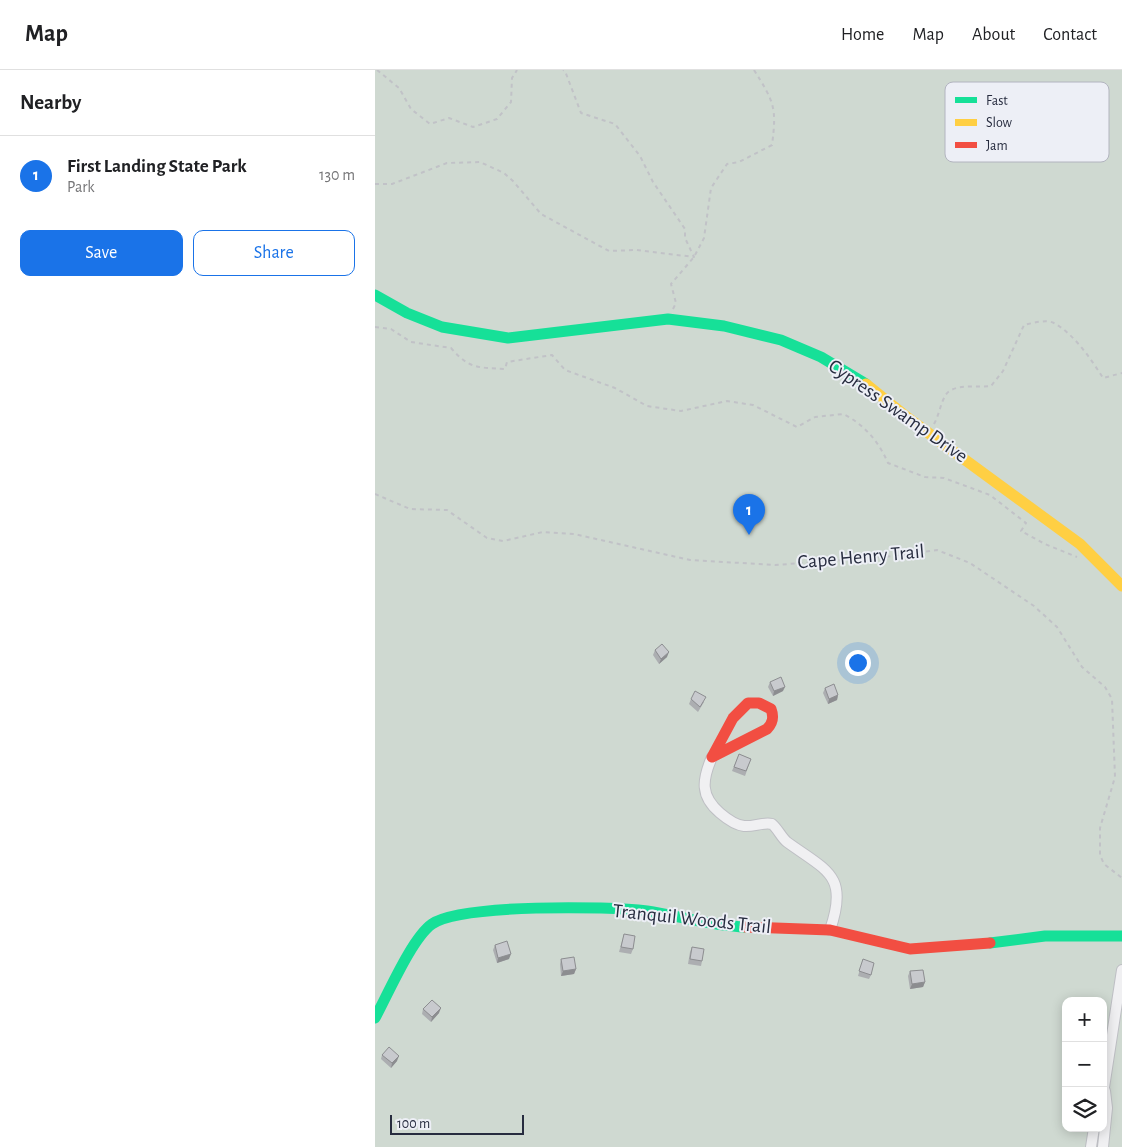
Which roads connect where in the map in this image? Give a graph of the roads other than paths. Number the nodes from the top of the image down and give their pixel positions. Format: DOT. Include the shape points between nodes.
graph roads {
  1 [pos="375,295"];
  2 [pos="1122,586"];
  3 [pos="712,757"];
  4 [pos="830,930"];
  5 [pos="1122,936"];
  6 [pos="1122,970"];
  7 [pos="375,1018"];
  8 [pos="1105,1087"];
  9 [pos="1094,1132"];
  10 [pos="1105,1132"];
  11 [pos="1091,1147"];
  12 [pos="1103,1147"];
  1 -- 2 [label="street, Cypress Swamp Drive" via="442,327 507,338 668,318 751,331 801,348 858,378 1081,544"];
  3 -- 3 [label="street" via="767,729 773,720 771,709 752,702 739,710"];
  3 -- 4 [label="street" via="703,786 708,801 731,821 743,826 772,824 786,841 827,872 839,899"];
  4 -- 5 [label="street, Tranquil Woods Trail" via="910,949 960,947 1045,936"];
  4 -- 7 [label="street, Tranquil Woods Trail" via="737,927 637,910 475,911 433,923 420,935"];
  6 -- 8 [label="street"];
  9 -- 11 [label="street"];
  10 -- 12 [label="street"];
}
